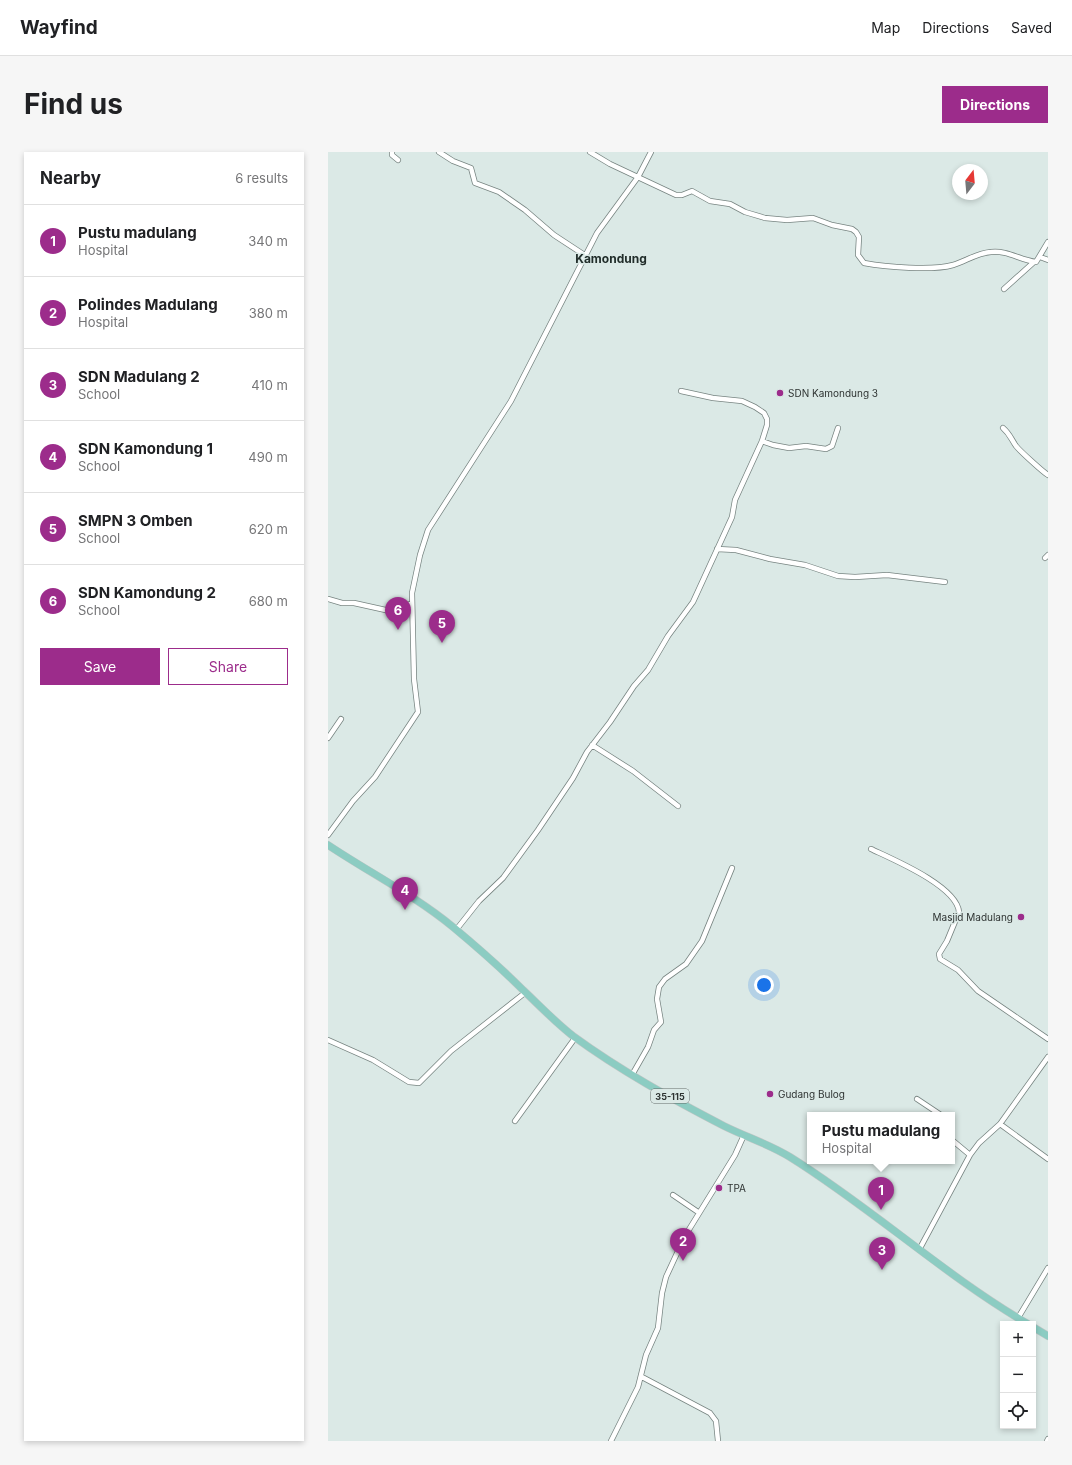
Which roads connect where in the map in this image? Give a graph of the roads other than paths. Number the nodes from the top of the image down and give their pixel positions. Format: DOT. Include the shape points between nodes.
graph roads {
  1 [pos="392,152"];
  2 [pos="439,152"];
  3 [pos="590,152"];
  4 [pos="651,152"];
  5 [pos="398,160"];
  6 [pos="638,178"];
  7 [pos="1048,242"];
  8 [pos="586,256"];
  9 [pos="1040,257"];
  10 [pos="1048,260"];
  11 [pos="1034,262"];
  12 [pos="1004,289"];
  13 [pos="681,391"];
  14 [pos="838,428"];
  15 [pos="1003,428"];
  16 [pos="762,441"];
  17 [pos="1048,475"];
  18 [pos="717,549"];
  19 [pos="945,582"];
  20 [pos="328,599"];
  21 [pos="412,603"];
  22 [pos="341,720"];
  23 [pos="328,738"];
  24 [pos="592,745"];
  25 [pos="678,806"];
  26 [pos="328,835"];
  27 [pos="328,845"];
  28 [pos="871,849"];
  29 [pos="732,868"];
  30 [pos="456,930"];
  31 [pos="526,992"];
  32 [pos="575,1038"];
  33 [pos="1048,1039"];
  34 [pos="328,1040"];
  35 [pos="1048,1058"];
  36 [pos="632,1075"];
  37 [pos="917,1099"];
  38 [pos="936,1112"];
  39 [pos="515,1121"];
  40 [pos="1000,1124"];
  41 [pos="744,1135"];
  42 [pos="955,1142"];
  43 [pos="970,1155"];
  44 [pos="1048,1158"];
  45 [pos="673,1194"];
  46 [pos="698,1212"];
  47 [pos="920,1250"];
  48 [pos="1048,1268"];
  49 [pos="1018,1318"];
  50 [pos="1023,1321"];
  51 [pos="1036,1329"];
  52 [pos="1048,1336"];
  53 [pos="642,1377"];
  54 [pos="611,1441"];
  55 [pos="718,1441"];
  1 -- 5 [label="street"];
  2 -- 8 [label="street" via="471,168 475,183 499,192 554,235"];
  3 -- 6 [label="street"];
  4 -- 6 [label="street"];
  6 -- 8 [label="street" via="612,211"];
  6 -- 11 [label="street" via="676,194 696,192 710,202 730,204 765,218 813,218 852,229 859,237 858,255 864,262 941,267 953,265 978,254 1000,251"];
  7 -- 9 [label="street"];
  8 -- 21 [label="street" via="512,401 428,530 415,576"];
  9 -- 10 [label="street"];
  9 -- 11 [label="street"];
  11 -- 12 [label="street"];
  13 -- 16 [label="street" via="742,401 756,407 767,419"];
  14 -- 16 [label="street" via="832,446 826,449 806,446 782,447"];
  15 -- 17 [label="street" via="1010,434 1018,449 1033,461 1039,470"];
  16 -- 18 [label="street" via="735,500 732,517"];
  18 -- 19 [label="street" via="736,550 805,565 838,576 855,578 887,575"];
  18 -- 24 [label="street" via="693,602 668,636 648,670"];
  20 -- 21 [label="street" via="390,611"];
  21 -- 26 [label="street" via="414,679 418,712 375,776"];
  22 -- 23 [label="street"];
  24 -- 25 [label="street" via="633,771"];
  24 -- 30 [label="street" via="567,788 507,872"];
  27 -- 30 [label="main road, 35-115" via="418,900"];
  28 -- 33 [label="street" via="910,868 952,896 959,912 947,941 940,950 940,959 958,970 978,991"];
  29 -- 36 [label="street" via="702,941 686,964 665,979 659,987 657,1000 660,1022"];
  30 -- 31 [label="main road, 35-115"];
  31 -- 32 [label="main road, 35-115"];
  31 -- 34 [label="street" via="451,1051 419,1083 409,1082 374,1060"];
  32 -- 36 [label="main road, 35-115"];
  32 -- 39 [label="street"];
  35 -- 40 [label="street"];
  36 -- 41 [label="main road, 35-115"];
  37 -- 38 [label="street"];
  40 -- 43 [label="street"];
  40 -- 44 [label="street"];
  41 -- 46 [label="street"];
  41 -- 47 [label="main road, 35-115" via="789,1157 841,1191"];
  42 -- 43 [label="street"];
  43 -- 47 [label="street"];
  45 -- 46 [label="street"];
  46 -- 53 [label="street" via="666,1276 658,1328 646,1355"];
  47 -- 49 [label="main road, 35-115"];
  48 -- 49 [label="street"];
  49 -- 50 [label="main road, 35-115"];
  51 -- 52 [label="main road"];
  53 -- 54 [label="street"];
  53 -- 55 [label="street" via="713,1416 716,1420"];
}
